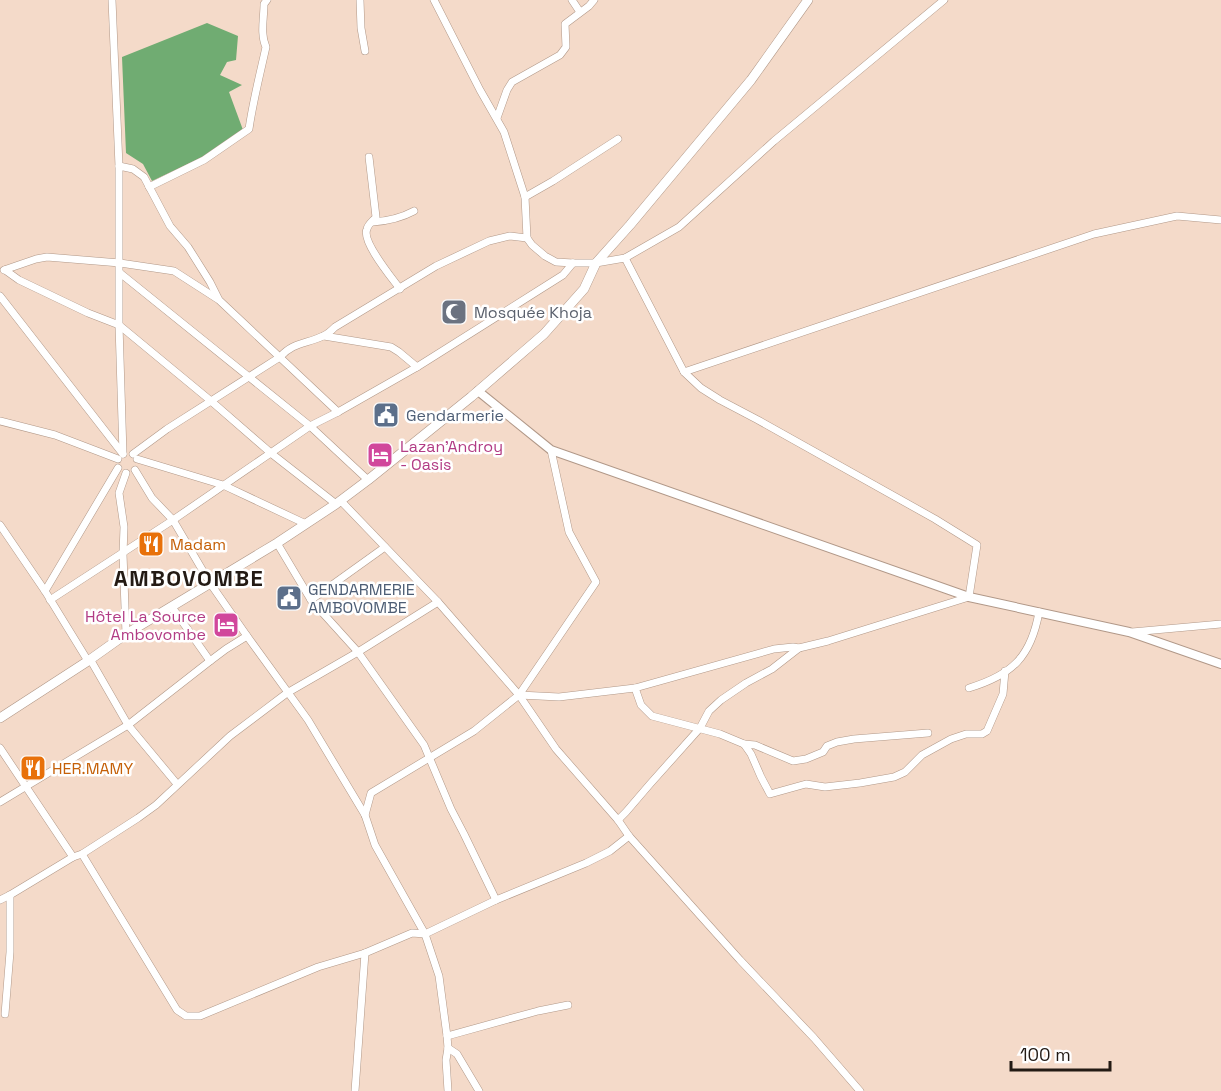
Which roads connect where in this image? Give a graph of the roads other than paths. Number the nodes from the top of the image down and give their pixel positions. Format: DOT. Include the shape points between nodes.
graph roads {
  1 [pos="112,0"];
  2 [pos="267,0"];
  3 [pos="360,0"];
  4 [pos="434,0"];
  5 [pos="572,0"];
  6 [pos="594,0"];
  7 [pos="808,0"];
  8 [pos="944,0"];
  9 [pos="580,12"];
  10 [pos="364,51"];
  11 [pos="497,118"];
  12 [pos="618,139"];
  13 [pos="369,157"];
  14 [pos="119,166"];
  15 [pos="149,187"];
  16 [pos="525,197"];
  17 [pos="414,211"];
  18 [pos="1221,220"];
  19 [pos="373,222"];
  20 [pos="526,238"];
  21 [pos="625,258"];
  22 [pos="120,263"];
  23 [pos="573,263"];
  24 [pos="596,263"];
  25 [pos="2,270"];
  26 [pos="120,273"];
  27 [pos="400,288"];
  28 [pos="0,296"];
  29 [pos="219,300"];
  30 [pos="120,325"];
  31 [pos="324,336"];
  32 [pos="280,357"];
  33 [pos="417,367"];
  34 [pos="684,372"];
  35 [pos="248,377"];
  36 [pos="478,391"];
  37 [pos="211,401"];
  38 [pos="338,412"];
  39 [pos="0,421"];
  40 [pos="310,426"];
  41 [pos="551,450"];
  42 [pos="272,454"];
  43 [pos="121,456"];
  44 [pos="135,457"];
  45 [pos="118,468"];
  46 [pos="135,470"];
  47 [pos="126,473"];
  48 [pos="368,480"];
  49 [pos="223,485"];
  50 [pos="338,502"];
  51 [pos="173,520"];
  52 [pos="306,524"];
  53 [pos="0,525"];
  54 [pos="278,543"];
  55 [pos="385,547"];
  56 [pos="123,554"];
  57 [pos="210,583"];
  58 [pos="45,591"];
  59 [pos="969,597"];
  60 [pos="50,600"];
  61 [pos="311,600"];
  62 [pos="438,602"];
  63 [pos="172,607"];
  64 [pos="1039,612"];
  65 [pos="1221,624"];
  66 [pos="1129,632"];
  67 [pos="126,634"];
  68 [pos="247,636"];
  69 [pos="799,648"];
  70 [pos="358,652"];
  71 [pos="89,660"];
  72 [pos="210,661"];
  73 [pos="1221,664"];
  74 [pos="1005,671"];
  75 [pos="635,688"];
  76 [pos="969,688"];
  77 [pos="287,693"];
  78 [pos="519,695"];
  79 [pos="0,718"];
  80 [pos="128,725"];
  81 [pos="700,728"];
  82 [pos="928,733"];
  83 [pos="744,744"];
  84 [pos="0,748"];
  85 [pos="429,757"];
  86 [pos="177,784"];
  87 [pos="25,786"];
  88 [pos="0,802"];
  89 [pos="365,815"];
  90 [pos="618,820"];
  91 [pos="629,836"];
  92 [pos="82,854"];
  93 [pos="73,857"];
  94 [pos="10,896"];
  95 [pos="0,900"];
  96 [pos="496,900"];
  97 [pos="425,934"];
  98 [pos="365,952"];
  99 [pos="568,1005"];
  100 [pos="5,1014"];
  101 [pos="447,1036"];
  102 [pos="448,1048"];
  103 [pos="355,1091"];
  104 [pos="448,1091"];
  105 [pos="479,1091"];
  106 [pos="860,1091"];
  1 -- 14 [label="street"];
  2 -- 15 [label="street" via="263,34 266,47 249,129 204,160"];
  3 -- 10 [label="street"];
  4 -- 11 [label="street"];
  5 -- 9 [label="street"];
  6 -- 9 [label="street"];
  7 -- 24 [label="main road" via="751,80"];
  8 -- 21 [label="street" via="774,141 679,227"];
  9 -- 11 [label="street" via="565,24 566,47 560,55 512,82"];
  11 -- 16 [label="street"];
  12 -- 16 [label="street"];
  13 -- 19 [label="street"];
  14 -- 15 [label="street" via="133,168"];
  14 -- 22 [label="street"];
  15 -- 29 [label="street"];
  16 -- 20 [label="street"];
  17 -- 19 [label="street"];
  18 -- 34 [label="street" via="1177,216 1094,234"];
  19 -- 27 [label="street" via="366,237"];
  20 -- 23 [label="street" via="556,262"];
  20 -- 27 [label="street" via="510,236 489,241"];
  21 -- 24 [label="street"];
  21 -- 34 [label="street"];
  22 -- 25 [label="street" via="47,257"];
  22 -- 26 [label="street"];
  22 -- 29 [label="street" via="174,272"];
  23 -- 24 [label="street"];
  23 -- 33 [label="street" via="563,275"];
  24 -- 36 [label="main road" via="584,289 544,334"];
  25 -- 30 [label="street"];
  26 -- 30 [label="street"];
  26 -- 35 [label="street"];
  27 -- 31 [label="street"];
  28 -- 43 [label="street"];
  29 -- 32 [label="street"];
  30 -- 37 [label="street"];
  30 -- 43 [label="street"];
  31 -- 32 [label="street" via="296,345"];
  31 -- 33 [label="street" via="391,347"];
  32 -- 35 [label="street"];
  32 -- 38 [label="street"];
  33 -- 38 [label="street"];
  34 -- 59 [label="street" via="720,400 977,545"];
  35 -- 37 [label="street"];
  35 -- 40 [label="street"];
  36 -- 41 [label="street"];
  36 -- 48 [label="main road"];
  37 -- 42 [label="street"];
  37 -- 44 [label="street" via="167,429"];
  38 -- 40 [label="street"];
  39 -- 43 [label="street"];
  40 -- 42 [label="street"];
  40 -- 48 [label="street"];
  41 -- 59 [label="street"];
  41 -- 78 [label="street" via="569,532 596,582"];
  42 -- 49 [label="street"];
  42 -- 50 [label="street"];
  43 -- 44 [label="street"];
  43 -- 45 [label="street"];
  44 -- 46 [label="street"];
  44 -- 49 [label="street"];
  45 -- 47 [label="street"];
  45 -- 58 [label="street"];
  46 -- 47 [label="street"];
  46 -- 51 [label="street" via="152,498"];
  47 -- 56 [label="street" via="119,493"];
  48 -- 50 [label="main road"];
  49 -- 51 [label="street"];
  49 -- 52 [label="street"];
  50 -- 52 [label="main road"];
  50 -- 55 [label="street"];
  51 -- 56 [label="street"];
  51 -- 57 [label="street"];
  52 -- 54 [label="main road"];
  53 -- 58 [label="street"];
  54 -- 57 [label="main road"];
  54 -- 61 [label="street"];
  55 -- 61 [label="street"];
  55 -- 62 [label="street"];
  56 -- 60 [label="street"];
  56 -- 67 [label="street"];
  57 -- 63 [label="main road"];
  57 -- 68 [label="street"];
  58 -- 60 [label="street"];
  59 -- 64 [label="street"];
  59 -- 69 [label="street"];
  60 -- 71 [label="street"];
  61 -- 70 [label="street"];
  62 -- 70 [label="street"];
  62 -- 78 [label="street"];
  63 -- 67 [label="main road"];
  63 -- 72 [label="street"];
  64 -- 66 [label="street"];
  64 -- 74 [label="street" via="1029,645 1019,662"];
  65 -- 66 [label="street"];
  66 -- 73 [label="street"];
  67 -- 71 [label="main road"];
  68 -- 72 [label="street"];
  68 -- 77 [label="street"];
  69 -- 75 [label="street" via="774,649"];
  69 -- 81 [label="street" via="720,700"];
  70 -- 77 [label="street"];
  70 -- 85 [label="street"];
  71 -- 79 [label="main road"];
  71 -- 80 [label="street"];
  72 -- 80 [label="street"];
  74 -- 76 [label="street" via="989,682"];
  74 -- 83 [label="street" via="1003,694 987,731 951,739 894,777 825,787 806,784 770,794"];
  75 -- 78 [label="street" via="558,697"];
  75 -- 81 [label="street" via="641,705 652,716"];
  77 -- 86 [label="street" via="230,735"];
  77 -- 89 [label="street" via="308,720"];
  78 -- 85 [label="street" via="474,731"];
  78 -- 90 [label="street" via="556,749"];
  80 -- 86 [label="street"];
  80 -- 87 [label="street"];
  81 -- 83 [label="street"];
  81 -- 90 [label="street"];
  82 -- 83 [label="street" via="837,742 823,752 793,761"];
  84 -- 87 [label="street"];
  85 -- 89 [label="street" via="371,793"];
  85 -- 96 [label="street"];
  86 -- 92 [label="street" via="138,818"];
  87 -- 88 [label="street"];
  87 -- 93 [label="street"];
  89 -- 97 [label="street" via="375,845"];
  90 -- 91 [label="street"];
  91 -- 96 [label="street" via="586,863"];
  91 -- 106 [label="street"];
  92 -- 93 [label="street"];
  92 -- 98 [label="street" via="177,1010 186,1016 200,1016 318,967"];
  93 -- 94 [label="street"];
  94 -- 95 [label="street"];
  94 -- 100 [label="street"];
  96 -- 97 [label="street"];
  97 -- 98 [label="street" via="412,933"];
  97 -- 101 [label="street" via="439,976"];
  98 -- 103 [label="street"];
  99 -- 101 [label="street"];
  101 -- 102 [label="street"];
  102 -- 104 [label="street"];
  102 -- 105 [label="street" via="457,1054"];
}
